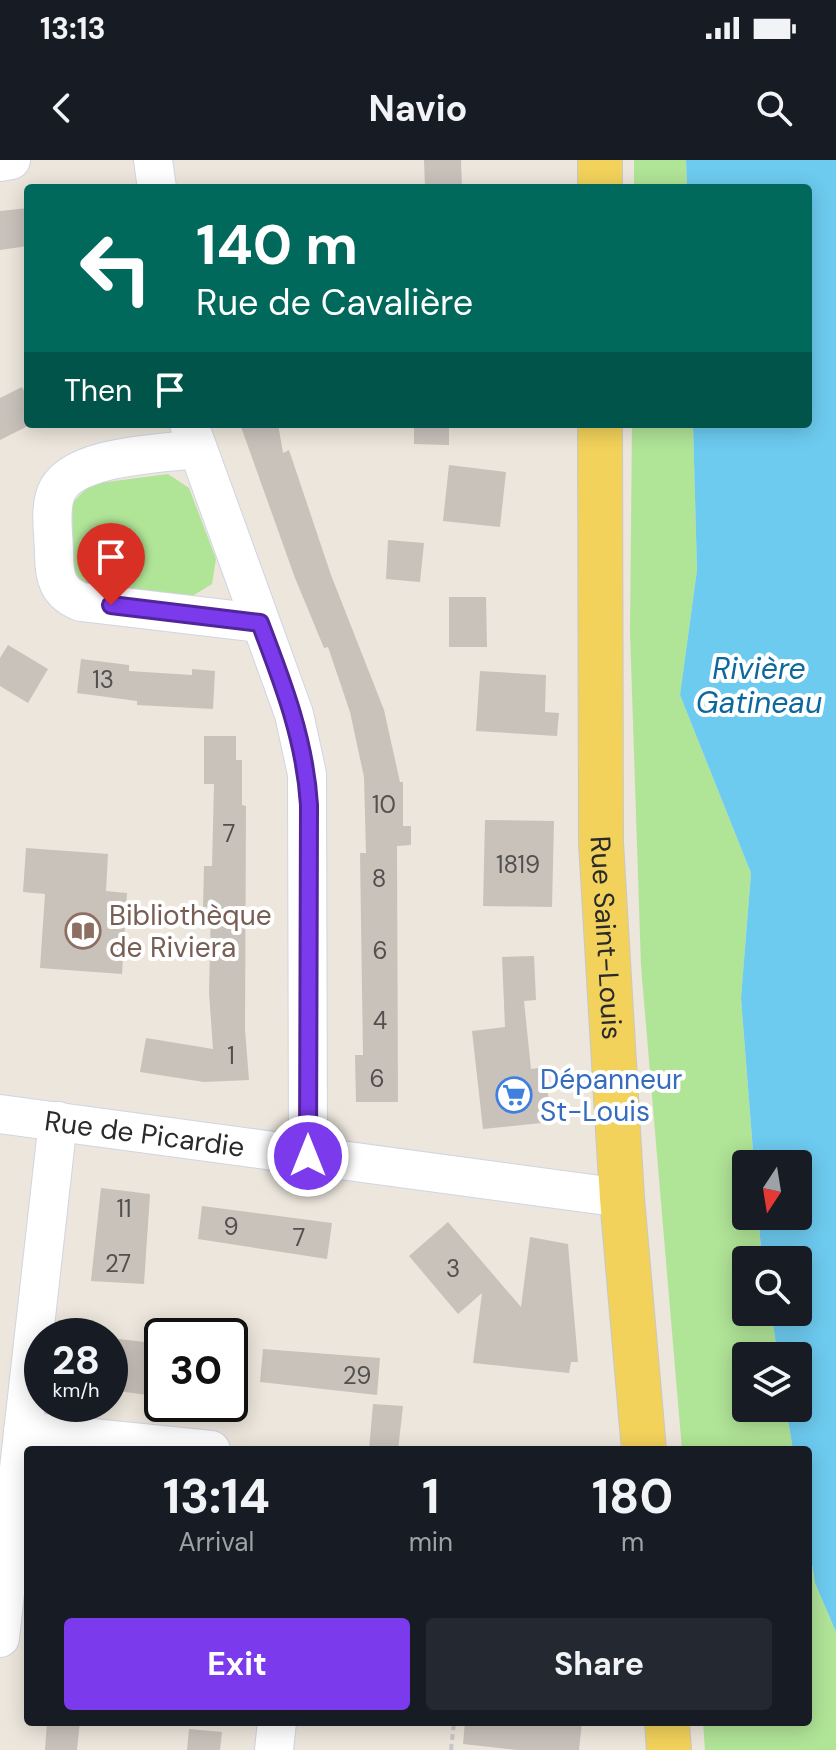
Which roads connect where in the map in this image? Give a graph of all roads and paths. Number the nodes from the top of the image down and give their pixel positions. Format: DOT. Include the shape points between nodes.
graph roads {
  1 [pos="11,160"];
  2 [pos="153,160"];
  3 [pos="600,160"];
  4 [pos="0,162"];
  5 [pos="156,184"];
  6 [pos="600,184"];
  7 [pos="600,428"];
  8 [pos="193,436"];
  9 [pos="260,623"];
  10 [pos="0,1114"];
  11 [pos="58,1121"];
  12 [pos="308,1156"];
  13 [pos="622,1198"];
  14 [pos="23,1431"];
  15 [pos="171,1446"];
  16 [pos="644,1446"];
  17 [pos="0,1638"];
  18 [pos="277,1726"];
  19 [pos="454,1726"];
  20 [pos="667,1726"];
  21 [pos="274,1750"];
  22 [pos="451,1750"];
  23 [pos="669,1750"];
  1 -- 4 [label="street"];
  2 -- 5 [label="street"];
  3 -- 6 [label="main road"];
  7 -- 13 [label="main road, Rue Saint-Louis" via="601,843"];
  8 -- 9 [label="street"];
  8 -- 9 [label="street" via="86,466 64,480 53,504 58,586 81,602"];
  9 -- 12 [label="street" via="294,714 307,774"];
  10 -- 11 [label="street, Rue de Picardie"];
  11 -- 12 [label="street, Rue de Picardie"];
  11 -- 14 [label="street"];
  12 -- 13 [label="street, Rue de Picardie"];
  13 -- 16 [label="main road, Rue Saint-Louis"];
  14 -- 15 [label="street"];
  14 -- 17 [label="street"];
  18 -- 21 [label="street"];
  19 -- 22 [label="path"];
  20 -- 23 [label="main road"];
}
